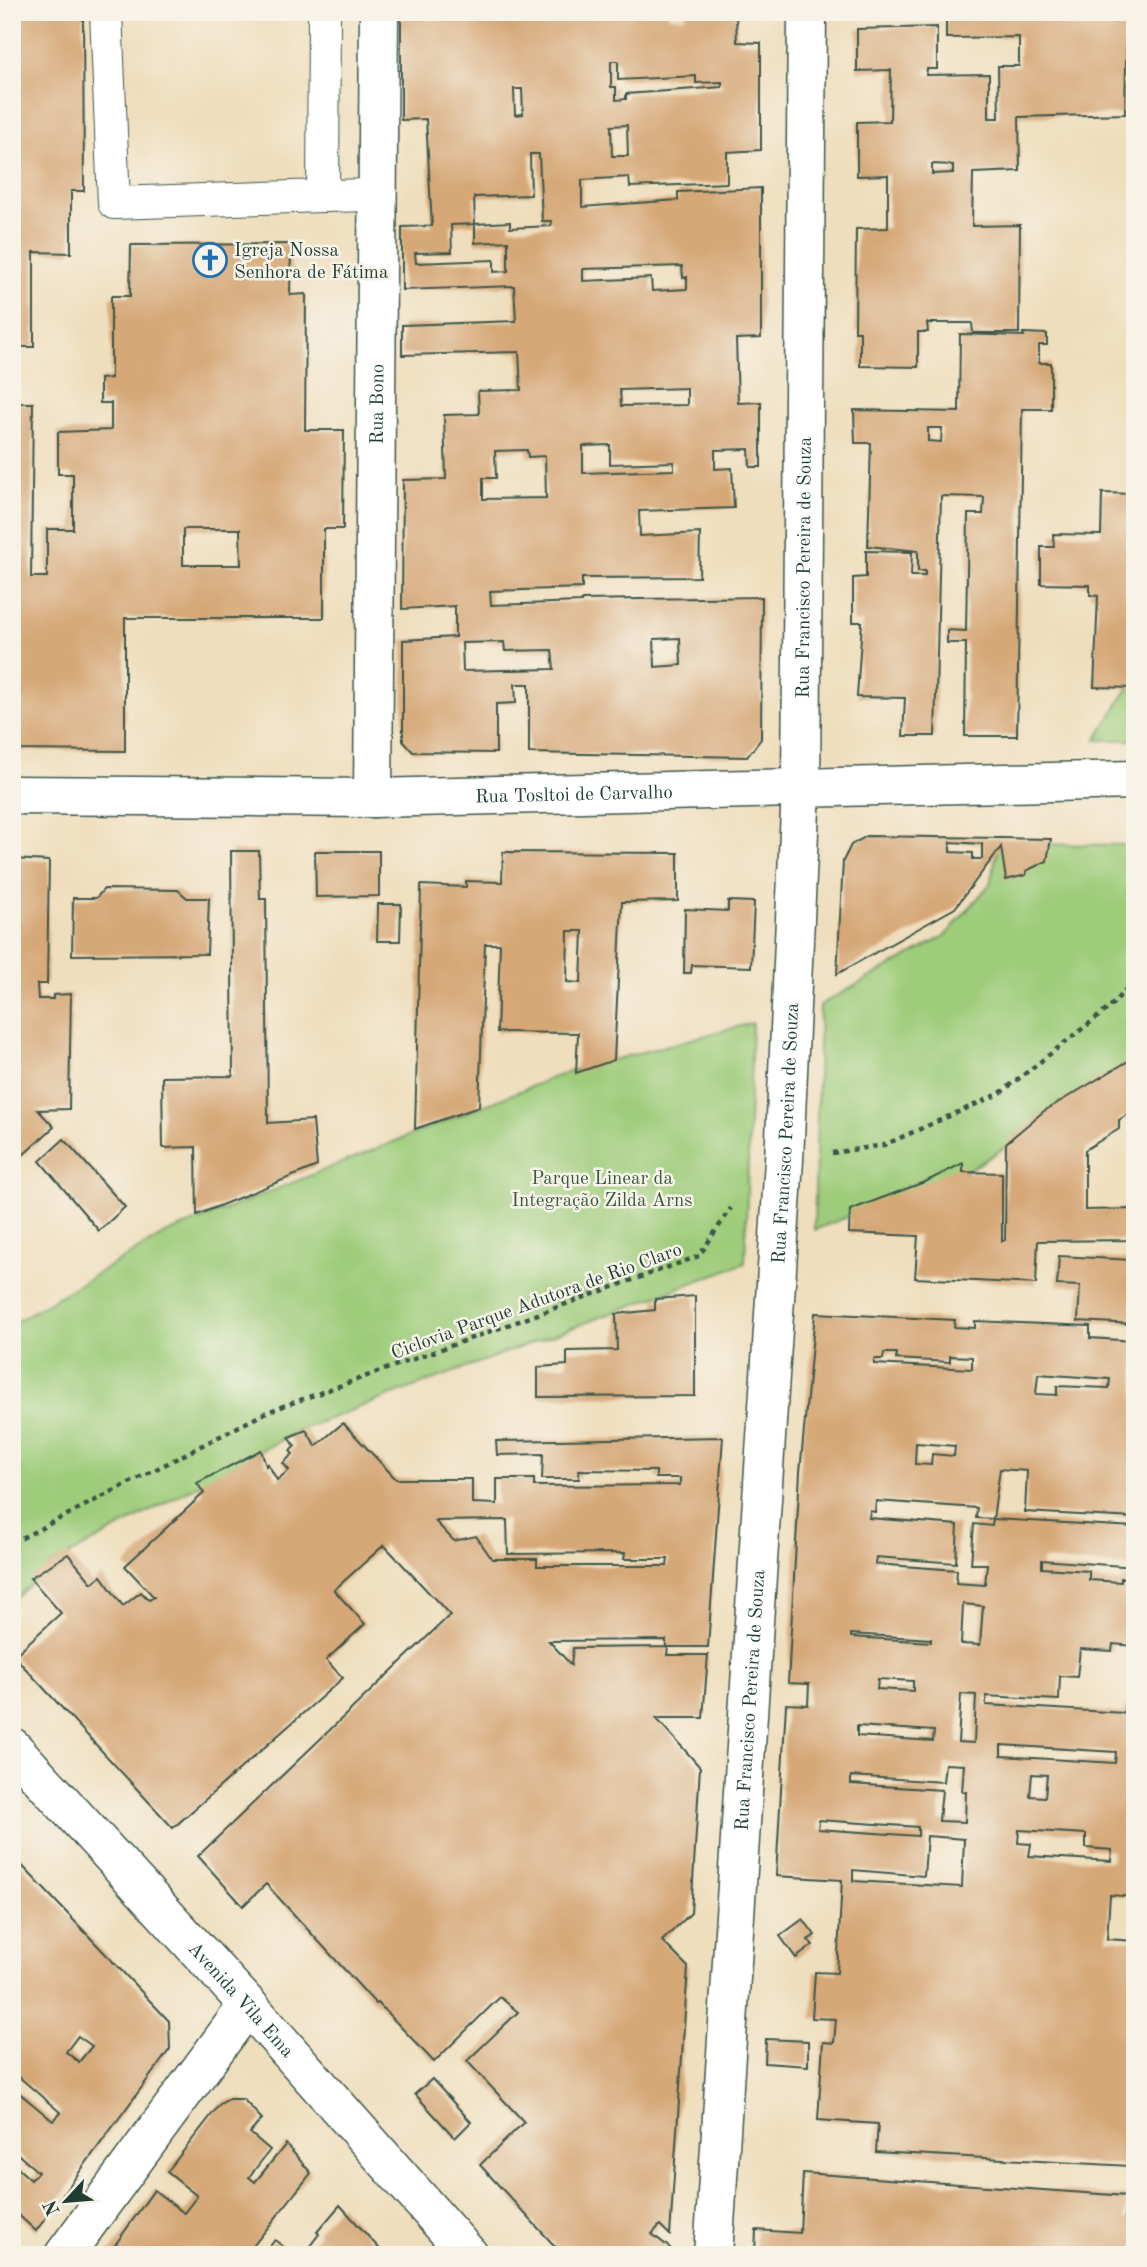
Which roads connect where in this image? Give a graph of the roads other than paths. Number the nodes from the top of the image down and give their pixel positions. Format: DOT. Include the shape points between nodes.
graph roads {
  1 [pos="106,12"];
  2 [pos="324,12"];
  3 [pos="379,12"];
  4 [pos="807,12"];
  5 [pos="378,195"];
  6 [pos="323,196"];
  7 [pos="1135,780"];
  8 [pos="801,788"];
  9 [pos="12,795"];
  10 [pos="373,798"];
  11 [pos="12,1747"];
  12 [pos="248,2005"];
  13 [pos="64,2255"];
  14 [pos="469,2255"];
  15 [pos="713,2255"];
  1 -- 6 [label="lane" via="114,203"];
  2 -- 6 [label="lane"];
  3 -- 5 [label="street, Rua Bono"];
  4 -- 8 [label="street, Rua Francisco Pereira de Souza"];
  5 -- 6 [label="lane"];
  5 -- 10 [label="street, Rua Bono"];
  7 -- 8 [label="street, Rua Tosltoi de Carvalho"];
  8 -- 10 [label="street, Rua Tosltoi de Carvalho"];
  8 -- 15 [label="street, Rua Francisco Pereira de Souza" via="784,1160"];
  9 -- 10 [label="street, Rua Tosltoi de Carvalho"];
  11 -- 12 [label="street, Avenida Vila Ema"];
  12 -- 13 [label="street"];
  12 -- 14 [label="street, Avenida Vila Ema"];
}
